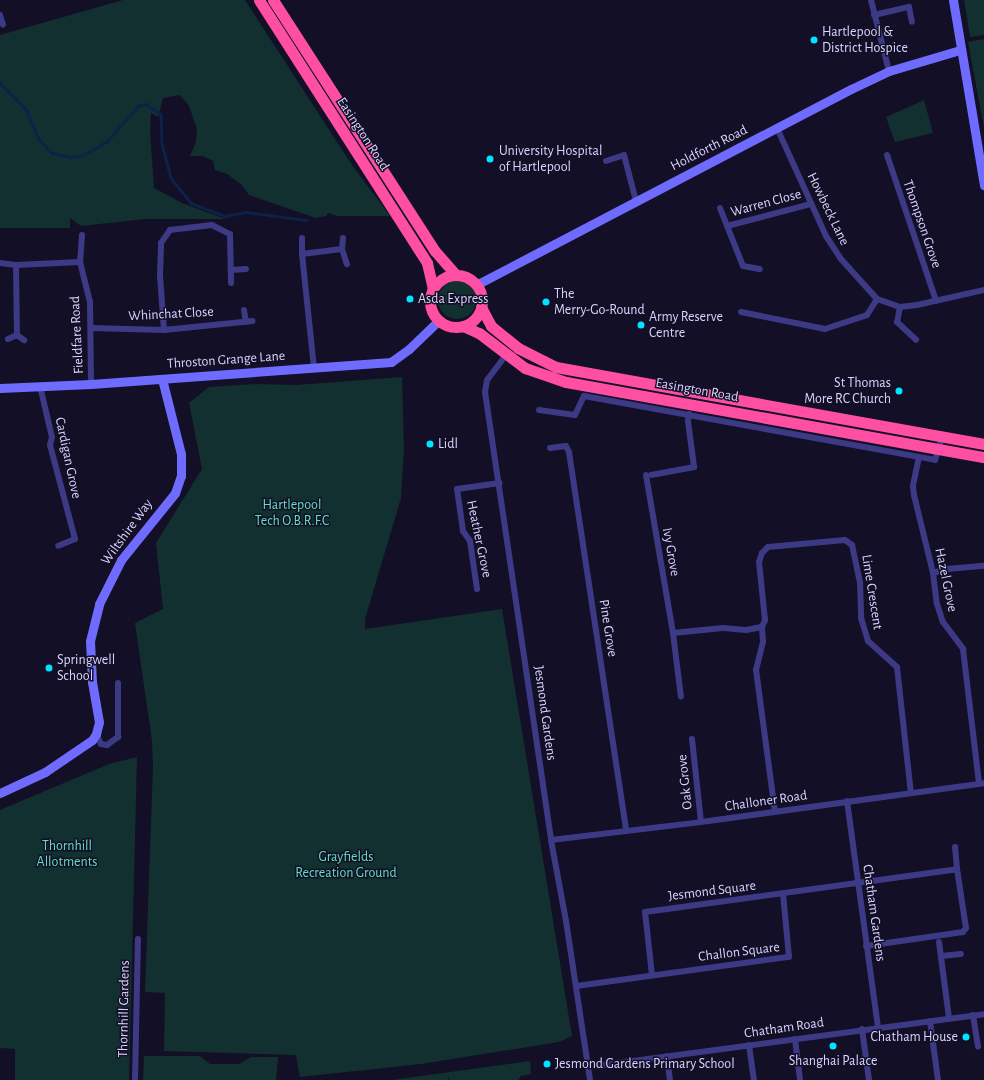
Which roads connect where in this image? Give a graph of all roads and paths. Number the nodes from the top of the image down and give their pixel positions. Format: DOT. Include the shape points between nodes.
graph roads {
  1 [pos="259,0"];
  2 [pos="870,0"];
  3 [pos="953,0"];
  4 [pos="274,1"];
  5 [pos="874,14"];
  6 [pos="0,15"];
  7 [pos="912,22"];
  8 [pos="3,25"];
  9 [pos="960,50"];
  10 [pos="889,71"];
  11 [pos="777,128"];
  12 [pos="887,155"];
  13 [pos="606,160"];
  14 [pos="984,185"];
  15 [pos="636,201"];
  16 [pos="811,204"];
  17 [pos="720,208"];
  18 [pos="727,226"];
  19 [pos="82,235"];
  20 [pos="302,238"];
  21 [pos="344,238"];
  22 [pos="342,249"];
  23 [pos="302,254"];
  24 [pos="80,262"];
  25 [pos="0,263"];
  26 [pos="347,264"];
  27 [pos="16,265"];
  28 [pos="246,269"];
  29 [pos="760,269"];
  30 [pos="231,270"];
  31 [pos="456,276"];
  32 [pos="232,284"];
  33 [pos="476,285"];
  34 [pos="434,288"];
  35 [pos="984,290"];
  36 [pos="877,299"];
  37 [pos="936,301"];
  38 [pos="481,307"];
  39 [pos="900,307"];
  40 [pos="244,310"];
  41 [pos="741,312"];
  42 [pos="438,321"];
  43 [pos="463,326"];
  44 [pos="91,328"];
  45 [pos="164,330"];
  46 [pos="17,335"];
  47 [pos="8,339"];
  48 [pos="24,340"];
  49 [pos="916,340"];
  50 [pos="506,355"];
  51 [pos="314,368"];
  52 [pos="592,373"];
  53 [pos="162,379"];
  54 [pos="92,384"];
  55 [pos="40,386"];
  56 [pos="590,386"];
  57 [pos="672,387"];
  58 [pos="0,388"];
  59 [pos="593,398"];
  60 [pos="669,400"];
  61 [pos="539,410"];
  62 [pos="689,414"];
  63 [pos="942,437"];
  64 [pos="984,444"];
  65 [pos="550,448"];
  66 [pos="940,448"];
  67 [pos="919,457"];
  68 [pos="984,457"];
  69 [pos="702,465"];
  70 [pos="694,466"];
  71 [pos="500,483"];
  72 [pos="58,546"];
  73 [pos="984,566"];
  74 [pos="933,573"];
  75 [pos="477,589"];
  76 [pos="762,627"];
  77 [pos="673,633"];
  78 [pos="118,684"];
  79 [pos="681,697"];
  80 [pos="96,734"];
  81 [pos="692,739"];
  82 [pos="982,783"];
  83 [pos="0,793"];
  84 [pos="911,793"];
  85 [pos="847,801"];
  86 [pos="775,812"];
  87 [pos="701,822"];
  88 [pos="626,831"];
  89 [pos="551,840"];
  90 [pos="955,847"];
  91 [pos="957,869"];
  92 [pos="858,882"];
  93 [pos="783,894"];
  94 [pos="138,939"];
  95 [pos="939,942"];
  96 [pos="866,946"];
  97 [pos="961,954"];
  98 [pos="941,956"];
  99 [pos="652,975"];
  100 [pos="576,986"];
  101 [pos="984,1014"];
  102 [pos="973,1015"];
  103 [pos="949,1018"];
  104 [pos="930,1021"];
  105 [pos="878,1027"];
  106 [pos="862,1029"];
  107 [pos="795,1040"];
  108 [pos="749,1045"];
  109 [pos="978,1047"];
  110 [pos="667,1056"];
  111 [pos="588,1067"];
  112 [pos="135,1080"];
  113 [pos="590,1080"];
  114 [pos="670,1080"];
  115 [pos="754,1080"];
  116 [pos="800,1080"];
  117 [pos="869,1080"];
  118 [pos="938,1080"];
  1 -- 34 [label="highway, Easington Road" via="427,263"];
  2 -- 5 [label="street"];
  3 -- 9 [label="street"];
  4 -- 31 [label="highway, Easington Road" via="435,251"];
  5 -- 7 [label="street" via="909,7"];
  5 -- 10 [label="street"];
  6 -- 8 [label="street"];
  9 -- 10 [label="street, Holdforth Road"];
  9 -- 14 [label="street"];
  10 -- 11 [label="street, Holdforth Road"];
  11 -- 15 [label="street, Holdforth Road"];
  11 -- 16 [label="street, Howbeck Lane"];
  12 -- 37 [label="street, Thompson Grove"];
  13 -- 15 [label="street" via="624,155"];
  15 -- 33 [label="street, Holdforth Road"];
  16 -- 18 [label="street, Warren Close"];
  16 -- 36 [label="street, Howbeck Lane" via="841,259"];
  17 -- 18 [label="street, Warren Close"];
  18 -- 29 [label="street, Warren Close" via="743,266"];
  19 -- 24 [label="street, Fieldfare Road"];
  20 -- 23 [label="street"];
  21 -- 22 [label="street"];
  22 -- 23 [label="street"];
  22 -- 26 [label="street"];
  23 -- 51 [label="street"];
  24 -- 27 [label="street"];
  24 -- 44 [label="street, Fieldfare Road" via="90,302"];
  25 -- 27 [label="street"];
  27 -- 46 [label="street"];
  28 -- 30 [label="street"];
  30 -- 32 [label="street"];
  30 -- 45 [label="street" via="230,234 212,225 174,228 167,232 161,243 160,262"];
  31 -- 33 [label="highway, Easington Road" via="470,280"];
  31 -- 34 [label="highway" via="443,279"];
  33 -- 38 [label="highway, Easington Road" via="480,292"];
  34 -- 42 [label="highway, Easington Road" via="431,309"];
  35 -- 37 [label="street, Howbeck Lane"];
  36 -- 39 [label="street, Howbeck Lane"];
  36 -- 41 [label="street" via="867,315 825,329"];
  37 -- 39 [label="street, Howbeck Lane"];
  38 -- 43 [label="highway" via="472,322"];
  38 -- 52 [label="highway, Easington Road" via="491,326 536,359 556,367"];
  39 -- 49 [label="street" via="897,322"];
  40 -- 45 [label="street, Whinchat Close" via="250,321"];
  42 -- 43 [label="highway, Easington Road" via="446,325"];
  42 -- 51 [label="street, Throston Grange Lane" via="409,349 391,362"];
  43 -- 50 [label="highway, Easington Road" via="479,333"];
  44 -- 45 [label="street, Whinchat Close"];
  44 -- 54 [label="street, Fieldfare Road"];
  46 -- 47 [label="street"];
  46 -- 48 [label="street"];
  50 -- 56 [label="highway, Easington Road" via="539,374"];
  50 -- 71 [label="street, Jesmond Gardens" via="487,380 485,392"];
  51 -- 53 [label="street, Throston Grange Lane"];
  52 -- 56 [label="street"];
  52 -- 57 [label="highway, Easington Road"];
  53 -- 54 [label="street, Throston Grange Lane"];
  53 -- 80 [label="street, Wiltshire Way" via="181,454 181,476 175,493 121,560 99,604 90,641 92,682 99,722"];
  54 -- 55 [label="street, Throston Grange Lane"];
  55 -- 58 [label="street, Throston Grange Lane"];
  55 -- 72 [label="street, Cardigan Grove" via="52,437 50,445 75,539"];
  56 -- 59 [label="street" via="589,392"];
  56 -- 60 [label="highway, Easington Road"];
  57 -- 60 [label="highway"];
  57 -- 63 [label="highway, Easington Road"];
  59 -- 61 [label="street" via="584,396 575,415"];
  59 -- 62 [label="street, Easington Road"];
  60 -- 66 [label="highway, Easington Road"];
  62 -- 67 [label="street, Easington Road"];
  62 -- 70 [label="street"];
  63 -- 64 [label="highway, Easington Road"];
  63 -- 66 [label="street"];
  65 -- 88 [label="street, Pine Grove" via="566,446 569,452"];
  66 -- 67 [label="street, Easington Road" via="935,460"];
  66 -- 68 [label="highway, Easington Road"];
  67 -- 74 [label="street, Hazel Grove" via="913,486 914,495"];
  69 -- 70 [label="street"];
  70 -- 77 [label="street, Ivy Grove" via="649,475"];
  71 -- 75 [label="street, Heather Grove" via="457,489 463,531 470,541"];
  71 -- 89 [label="street, Jesmond Gardens"];
  73 -- 74 [label="street" via="947,569"];
  74 -- 82 [label="street, Hazel Grove" via="937,604 943,622 963,649"];
  76 -- 77 [label="street"];
  76 -- 84 [label="street, Lime Crescent" via="766,620 760,562 762,553 768,547 830,540 845,540 852,545 860,583 861,618 868,640 897,667"];
  76 -- 86 [label="street, Lime Crescent" via="763,642 756,670"];
  77 -- 79 [label="street, Ivy Grove"];
  78 -- 80 [label="street" via="118,737 107,745 101,744"];
  80 -- 83 [label="street" via="92,740 45,772"];
  81 -- 87 [label="street, Oak Grove"];
  82 -- 84 [label="street, Challoner Road"];
  84 -- 85 [label="street, Challoner Road"];
  85 -- 86 [label="street, Challoner Road"];
  85 -- 92 [label="street, Chatham Gardens"];
  86 -- 87 [label="street, Challoner Road"];
  87 -- 88 [label="street, Challoner Road"];
  88 -- 89 [label="street, Challoner Road"];
  89 -- 100 [label="street, Jesmond Gardens"];
  90 -- 91 [label="street"];
  91 -- 92 [label="street, Jesmond Square"];
  91 -- 96 [label="street" via="966,928 963,932"];
  92 -- 93 [label="street, Jesmond Square"];
  92 -- 96 [label="street, Chatham Gardens"];
  93 -- 99 [label="street, Challon Square" via="789,957"];
  93 -- 99 [label="street, Jesmond Square" via="645,912"];
  94 -- 112 [label="street, Thornhill Gardens"];
  95 -- 98 [label="street"];
  96 -- 105 [label="street, Chatham Gardens"];
  97 -- 98 [label="street"];
  98 -- 103 [label="street"];
  99 -- 100 [label="street, Challon Square"];
  100 -- 111 [label="street, Jesmond Gardens"];
  101 -- 102 [label="street, Chatham Road"];
  102 -- 103 [label="street, Chatham Road"];
  102 -- 109 [label="street"];
  103 -- 104 [label="street, Chatham Road"];
  104 -- 105 [label="street, Chatham Road"];
  104 -- 118 [label="street"];
  105 -- 106 [label="street, Chatham Road"];
  106 -- 107 [label="street, Chatham Road"];
  106 -- 117 [label="street"];
  107 -- 108 [label="street, Chatham Road"];
  107 -- 116 [label="street"];
  108 -- 110 [label="street, Chatham Road"];
  108 -- 115 [label="street"];
  110 -- 111 [label="street, Chatham Road"];
  110 -- 114 [label="street"];
  111 -- 113 [label="street, Jesmond Gardens"];
}
